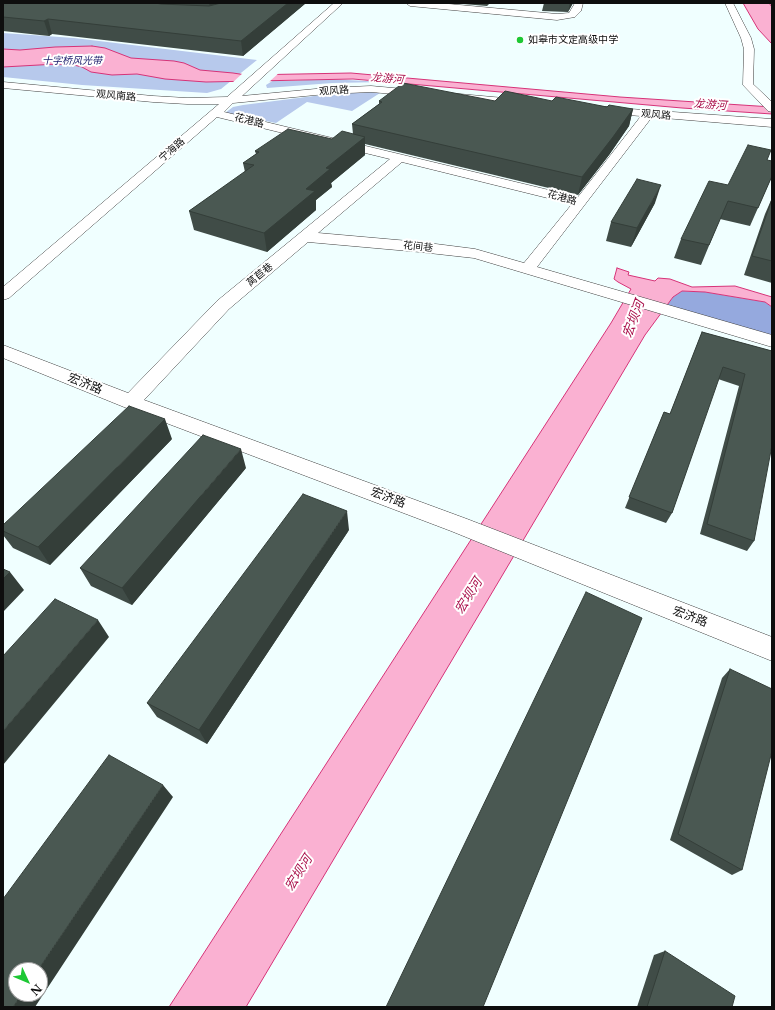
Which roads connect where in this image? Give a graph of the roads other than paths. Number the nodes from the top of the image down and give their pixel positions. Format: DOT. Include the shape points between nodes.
graph roads {
  1 [pos="339,3"];
  2 [pos="410,3"];
  3 [pos="579,3"];
  4 [pos="729,3"];
  5 [pos="3,85"];
  6 [pos="230,100"];
  7 [pos="540,104"];
  8 [pos="594,109"];
  9 [pos="772,109"];
  10 [pos="215,113"];
  11 [pos="648,115"];
  12 [pos="772,123"];
  13 [pos="399,158"];
  14 [pos="581,202"];
  15 [pos="307,236"];
  16 [pos="527,269"];
  17 [pos="3,295"];
  18 [pos="772,341"];
  19 [pos="3,351"];
  20 [pos="131,402"];
  21 [pos="772,649"];
  1 -- 6 [label="street, 宁海路"];
  2 -- 3 [label="street" via="557,17 572,15"];
  4 -- 9 [label="street" via="750,49 748,85"];
  5 -- 6 [label="street, 观风南路" via="153,99"];
  6 -- 7 [label="street, 观风路" via="326,90 371,89"];
  6 -- 10 [label="street, 宁海路"];
  8 -- 11 [label="street, 观风路"];
  10 -- 13 [label="street, 花港路"];
  10 -- 17 [label="street, 宁海路"];
  11 -- 12 [label="street, 观风路"];
  11 -- 14 [label="street"];
  13 -- 14 [label="street, 花港路"];
  13 -- 15 [label="street, 莴苣巷"];
  14 -- 16 [label="street, 花港路"];
  15 -- 16 [label="street, 花间巷" via="475,254"];
  15 -- 20 [label="street, 莴苣巷" via="223,305"];
  16 -- 18 [label="street"];
  19 -- 20 [label="street, 宏济路"];
  20 -- 21 [label="street, 宏济路" via="459,525"];
}
